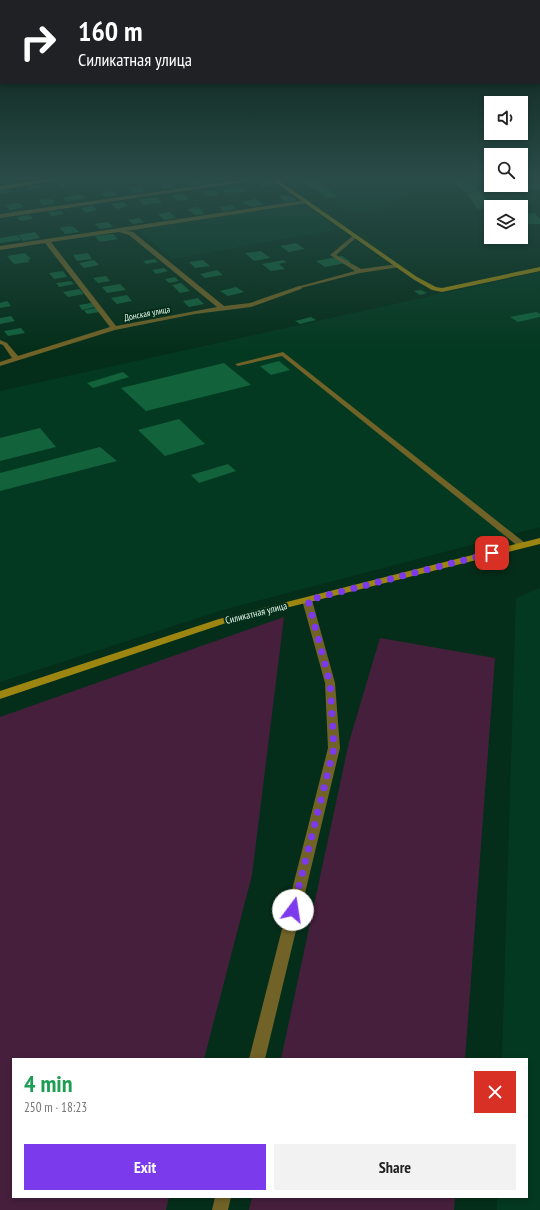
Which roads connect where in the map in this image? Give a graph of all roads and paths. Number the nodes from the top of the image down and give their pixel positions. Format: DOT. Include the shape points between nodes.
graph roads {
  1 [pos="78,236"];
  2 [pos="135,236"];
  3 [pos="355,236"];
  4 [pos="47,241"];
  5 [pos="0,248"];
  6 [pos="398,266"];
  7 [pos="540,269"];
  8 [pos="360,270"];
  9 [pos="299,288"];
  10 [pos="223,308"];
  11 [pos="114,328"];
  12 [pos="0,342"];
  13 [pos="16,359"];
  14 [pos="0,364"];
  15 [pos="238,364"];
  16 [pos="540,541"];
  17 [pos="522,545"];
  18 [pos="308,600"];
  19 [pos="0,695"];
  20 [pos="257,1058"];
  21 [pos="223,1198"];
  22 [pos="220,1210"];
  1 -- 4 [label="street"];
  2 -- 10 [label="street"];
  3 -- 6 [label="street"];
  3 -- 8 [label="lane" via="333,255"];
  4 -- 5 [label="street"];
  4 -- 11 [label="street"];
  6 -- 7 [label="street" via="434,289 442,290"];
  6 -- 8 [label="lane"];
  8 -- 9 [label="lane"];
  9 -- 10 [label="street, Донская улица" via="251,305"];
  10 -- 11 [label="street, Донская улица"];
  11 -- 13 [label="street, Донская улица"];
  12 -- 13 [label="street" via="5,344"];
  13 -- 14 [label="street, Донская улица"];
  15 -- 17 [label="lane" via="283,354"];
  16 -- 17 [label="street, Силикатная улица"];
  17 -- 18 [label="street, Силикатная улица"];
  18 -- 19 [label="street, Силикатная улица" via="223,621"];
  18 -- 20 [label="street" via="330,683 334,748"];
  21 -- 22 [label="street"];
}
